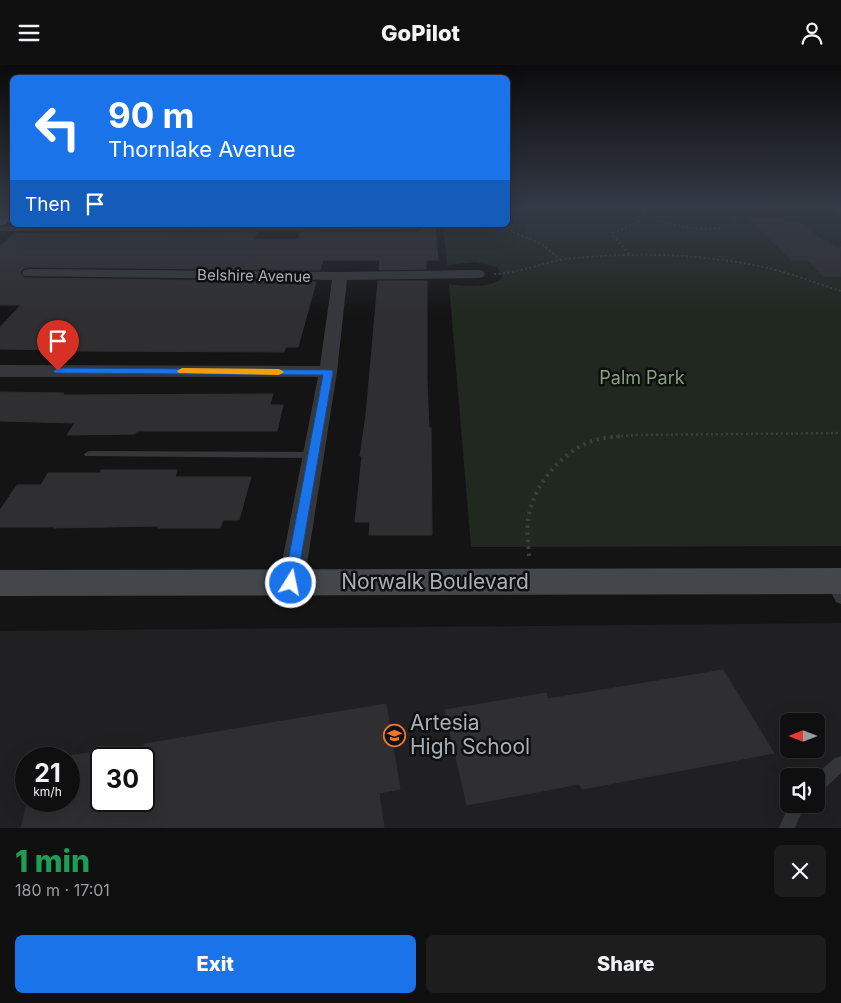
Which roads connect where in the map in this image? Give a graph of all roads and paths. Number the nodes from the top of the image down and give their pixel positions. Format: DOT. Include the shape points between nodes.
graph roads {
  1 [pos="540,244"];
  2 [pos="620,244"];
  3 [pos="631,255"];
  4 [pos="560,259"];
  5 [pos="29,273"];
  6 [pos="478,274"];
  7 [pos="340,276"];
  8 [pos="841,291"];
  9 [pos="0,371"];
  10 [pos="328,372"];
  11 [pos="841,433"];
  12 [pos="89,454"];
  13 [pos="314,455"];
  14 [pos="531,582"];
  15 [pos="0,583"];
  16 [pos="291,583"];
  17 [pos="838,587"];
  18 [pos="841,763"];
  19 [pos="825,777"];
  20 [pos="794,813"];
  21 [pos="787,828"];
  1 -- 4 [label="path"];
  2 -- 3 [label="path"];
  3 -- 4 [label="path"];
  3 -- 8 [label="path" via="762,267"];
  4 -- 6 [label="path" via="510,275"];
  5 -- 7 [label="street, Belshire Avenue"];
  6 -- 7 [label="street, Belshire Avenue"];
  7 -- 10 [label="street"];
  9 -- 10 [label="street"];
  10 -- 13 [label="street"];
  11 -- 14 [label="path" via="636,435 606,437 586,444 548,473 535,492 528,516"];
  12 -- 13 [label="lane"];
  13 -- 16 [label="street"];
  14 -- 16 [label="main road, Norwalk Boulevard"];
  14 -- 17 [label="main road, Norwalk Boulevard"];
  15 -- 16 [label="main road, Norwalk Boulevard"];
  18 -- 19 [label="lane"];
  20 -- 21 [label="lane"];
}
